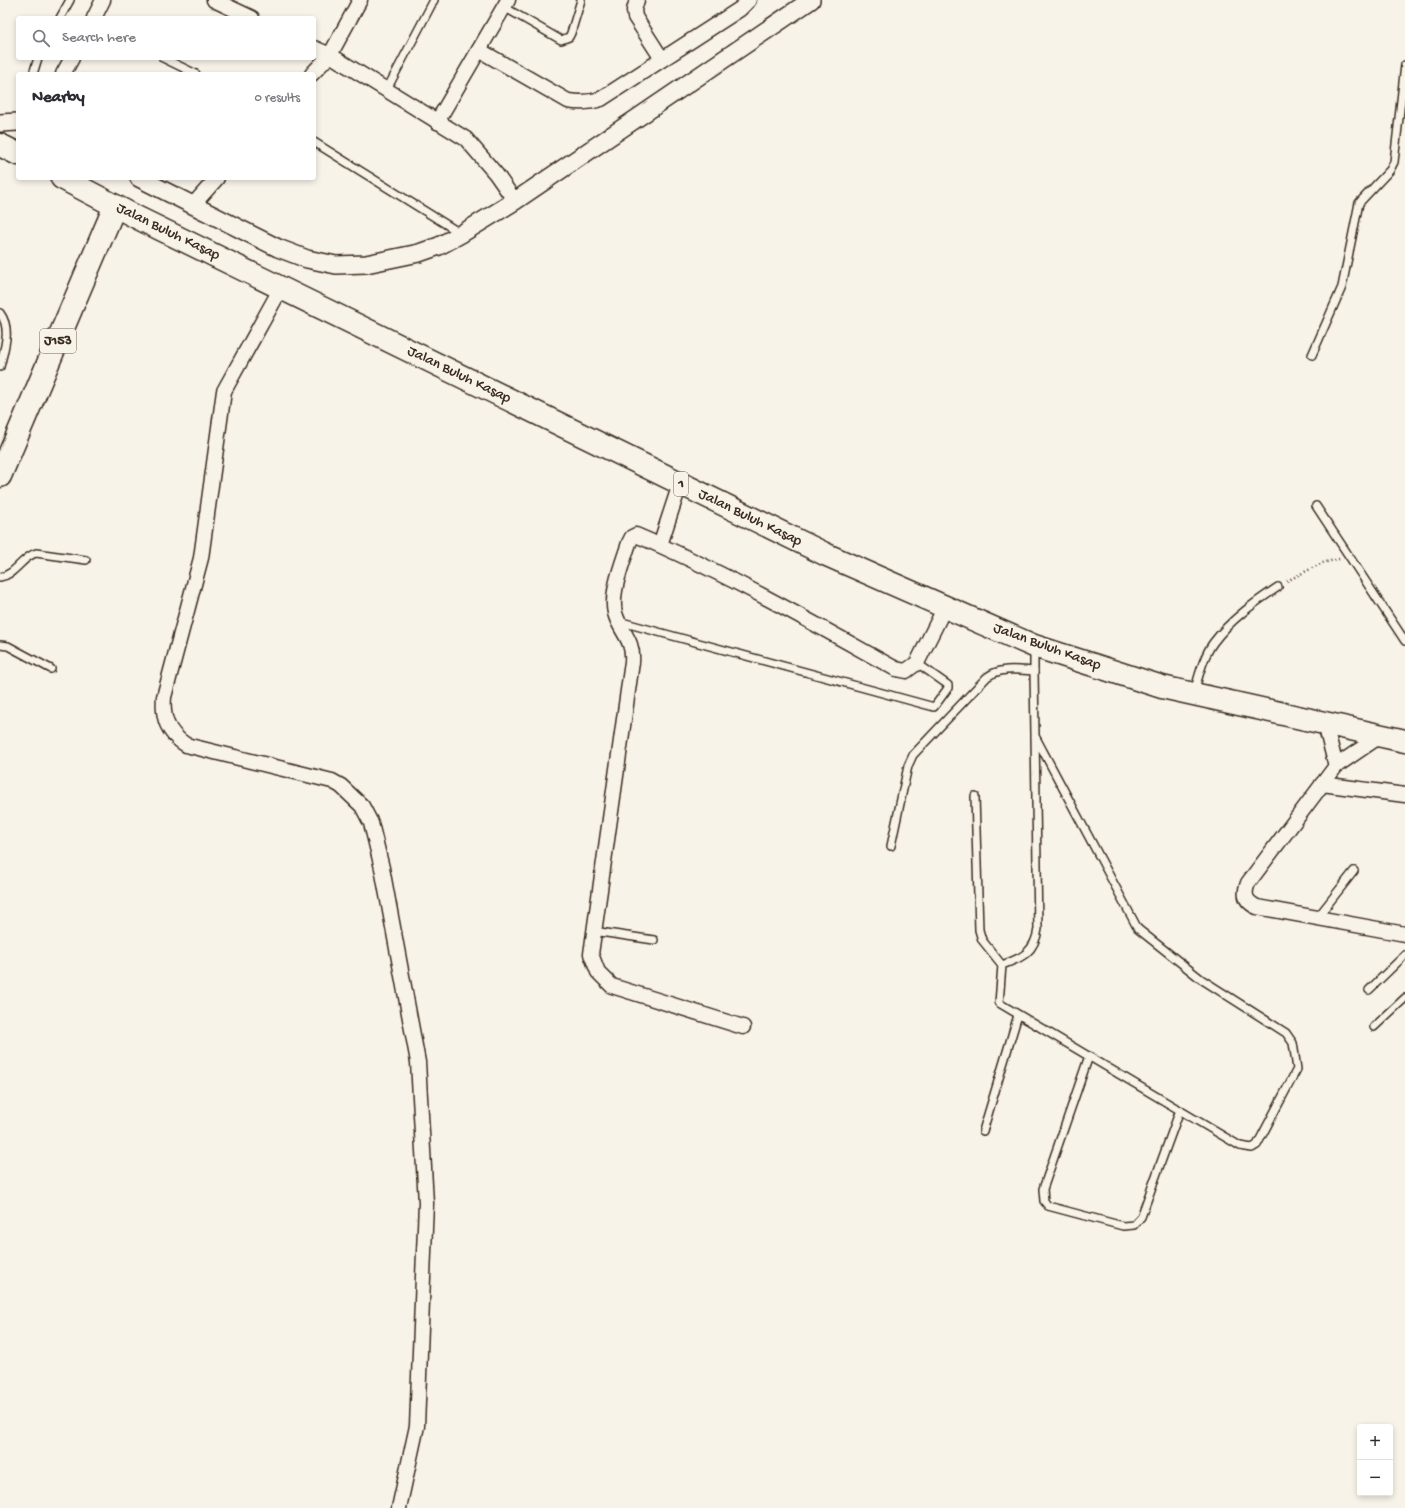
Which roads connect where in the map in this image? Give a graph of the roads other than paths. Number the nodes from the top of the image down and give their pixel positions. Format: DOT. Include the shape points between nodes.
graph roads {
  1 [pos="70,0"];
  2 [pos="103,0"];
  3 [pos="214,0"];
  4 [pos="360,0"];
  5 [pos="434,0"];
  6 [pos="581,0"];
  7 [pos="637,0"];
  8 [pos="749,0"];
  9 [pos="811,0"];
  10 [pos="506,3"];
  11 [pos="61,16"];
  12 [pos="95,16"];
  13 [pos="248,16"];
  14 [pos="316,49"];
  15 [pos="479,50"];
  16 [pos="330,55"];
  17 [pos="662,59"];
  18 [pos="37,60"];
  19 [pos="71,60"];
  20 [pos="167,60"];
  21 [pos="1405,65"];
  22 [pos="34,72"];
  23 [pos="64,72"];
  24 [pos="192,72"];
  25 [pos="314,72"];
  26 [pos="386,92"];
  27 [pos="16,122"];
  28 [pos="437,122"];
  29 [pos="0,123"];
  30 [pos="316,143"];
  31 [pos="66,180"];
  32 [pos="143,180"];
  33 [pos="216,180"];
  34 [pos="515,201"];
  35 [pos="193,205"];
  36 [pos="115,206"];
  37 [pos="461,234"];
  38 [pos="281,288"];
  39 [pos="0,313"];
  40 [pos="1312,355"];
  41 [pos="0,367"];
  42 [pos="0,476"];
  43 [pos="680,484"];
  44 [pos="1316,506"];
  45 [pos="660,545"];
  46 [pos="86,560"];
  47 [pos="0,577"];
  48 [pos="1278,587"];
  49 [pos="945,607"];
  50 [pos="618,621"];
  51 [pos="1405,641"];
  52 [pos="0,645"];
  53 [pos="1034,646"];
  54 [pos="917,663"];
  55 [pos="51,670"];
  56 [pos="1034,671"];
  57 [pos="1194,694"];
  58 [pos="1325,724"];
  59 [pos="1035,736"];
  60 [pos="1380,736"];
  61 [pos="1405,741"];
  62 [pos="1336,766"];
  63 [pos="1322,784"];
  64 [pos="1405,795"];
  65 [pos="974,796"];
  66 [pos="891,846"];
  67 [pos="1354,871"];
  68 [pos="1317,918"];
  69 [pos="593,931"];
  70 [pos="1405,934"];
  71 [pos="654,940"];
  72 [pos="1405,955"];
  73 [pos="1002,965"];
  74 [pos="1369,990"];
  75 [pos="1405,998"];
  76 [pos="1018,1015"];
  77 [pos="743,1027"];
  78 [pos="1374,1028"];
  79 [pos="1089,1056"];
  80 [pos="1180,1110"];
  81 [pos="983,1132"];
  82 [pos="399,1508"];
  1 -- 11 [label="lane"];
  2 -- 12 [label="street"];
  3 -- 13 [label="street"];
  4 -- 16 [label="street"];
  5 -- 26 [label="lane"];
  6 -- 10 [label="lane" via="571,33 560,40"];
  7 -- 17 [label="street" via="635,17"];
  8 -- 17 [label="street" via="740,9"];
  9 -- 34 [label="street"];
  10 -- 15 [label="street"];
  14 -- 16 [label="street"];
  15 -- 17 [label="street" via="555,94 577,103 601,99"];
  15 -- 28 [label="street"];
  16 -- 25 [label="street"];
  16 -- 26 [label="street"];
  18 -- 22 [label="lane"];
  19 -- 23 [label="street"];
  20 -- 24 [label="lane"];
  21 -- 40 [label="lane" via="1394,162 1390,170 1359,203 1342,287"];
  26 -- 28 [label="street"];
  27 -- 29 [label="street"];
  28 -- 34 [label="street" via="468,142"];
  30 -- 37 [label="lane"];
  31 -- 36 [label="main road, Jalan Buluh Kasap / 1"];
  32 -- 35 [label="street"];
  33 -- 35 [label="street"];
  34 -- 37 [label="street"];
  35 -- 37 [label="street" via="278,248 307,259 336,265 366,264 399,258 439,246"];
  36 -- 38 [label="main road, Jalan Buluh Kasap / 1"];
  36 -- 42 [label="main road, J153"];
  38 -- 43 [label="main road, Jalan Buluh Kasap / 1"];
  38 -- 82 [label="street" via="224,391 201,558 163,708 169,730 176,739 186,745 332,781 362,806 370,823 382,868 418,1062 426,1203 416,1428"];
  39 -- 41 [label="lane" via="6,324 6,336"];
  43 -- 45 [label="street"];
  43 -- 49 [label="main road, Jalan Buluh Kasap / 1" via="827,556"];
  44 -- 51 [label="lane"];
  45 -- 50 [label="street" via="636,535 632,537 614,598"];
  45 -- 54 [label="street" via="781,605 896,669 906,671"];
  46 -- 47 [label="lane" via="36,553 7,575"];
  48 -- 57 [label="lane" via="1232,620 1212,644"];
  49 -- 53 [label="main road, Jalan Buluh Kasap / 1"];
  49 -- 54 [label="street"];
  50 -- 54 [label="lane" via="934,707 948,685"];
  50 -- 69 [label="street" via="630,642 632,662"];
  52 -- 55 [label="lane" via="8,646"];
  53 -- 56 [label="lane"];
  53 -- 57 [label="main road, Jalan Buluh Kasap / 1" via="1162,687"];
  56 -- 59 [label="lane"];
  56 -- 66 [label="lane" via="1006,670 987,677 913,755 908,766"];
  57 -- 58 [label="main road, Jalan Buluh Kasap / 1"];
  58 -- 60 [label="main road, Jalan Buluh Kasap / 1"];
  58 -- 62 [label="street"];
  59 -- 73 [label="lane" via="1037,937 1030,951 1024,956"];
  59 -- 80 [label="lane" via="1138,929 1201,980 1286,1033 1293,1043 1297,1069 1257,1145 1252,1148 1240,1146"];
  60 -- 61 [label="main road, Jalan Buluh Kasap / 1"];
  60 -- 62 [label="street"];
  62 -- 63 [label="street"];
  63 -- 64 [label="street"];
  63 -- 68 [label="street" via="1245,890 1250,904 1257,907"];
  65 -- 73 [label="lane" via="979,930 982,940"];
  67 -- 68 [label="lane"];
  68 -- 70 [label="street"];
  69 -- 71 [label="lane"];
  69 -- 77 [label="street" via="591,954 594,964 604,980 612,986"];
  72 -- 74 [label="lane"];
  73 -- 76 [label="lane" via="999,1003"];
  75 -- 78 [label="lane"];
  76 -- 79 [label="lane"];
  76 -- 81 [label="lane"];
  79 -- 80 [label="lane"];
  79 -- 80 [label="lane" via="1043,1189 1044,1201 1048,1206 1128,1227 1138,1222"];
}
